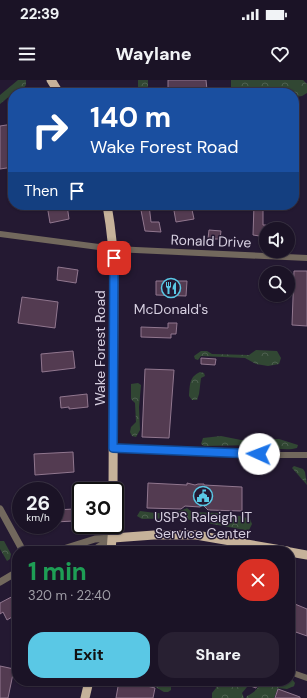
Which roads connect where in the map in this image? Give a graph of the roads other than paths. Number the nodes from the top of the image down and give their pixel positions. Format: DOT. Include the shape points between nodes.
graph roads {
  1 [pos="108,210"];
  2 [pos="0,234"];
  3 [pos="114,249"];
  4 [pos="307,258"];
  5 [pos="113,448"];
  6 [pos="307,455"];
  7 [pos="113,482"];
  8 [pos="0,509"];
  9 [pos="113,534"];
  10 [pos="113,538"];
  11 [pos="20,546"];
  12 [pos="73,546"];
  13 [pos="100,546"];
  14 [pos="112,546"];
  15 [pos="259,546"];
  16 [pos="295,553"];
  17 [pos="307,555"];
  18 [pos="12,575"];
  19 [pos="0,582"];
  20 [pos="295,674"];
  21 [pos="307,678"];
  22 [pos="88,686"];
  23 [pos="85,698"];
  1 -- 3 [label="main road, Wake Forest Road"];
  2 -- 3 [label="street, Ronald Drive"];
  3 -- 4 [label="street, Ronald Drive"];
  3 -- 5 [label="main road, Wake Forest Road"];
  5 -- 6 [label="street"];
  5 -- 7 [label="main road, Wake Forest Road"];
  8 -- 11 [label="street"];
  9 -- 10 [label="main road"];
  10 -- 12 [label="street" via="95,539"];
  10 -- 13 [label="street"];
  10 -- 14 [label="main road"];
  10 -- 15 [label="main road" via="196,535"];
  16 -- 17 [label="main road"];
  18 -- 19 [label="street"];
  20 -- 21 [label="street"];
  22 -- 23 [label="main road"];
}
